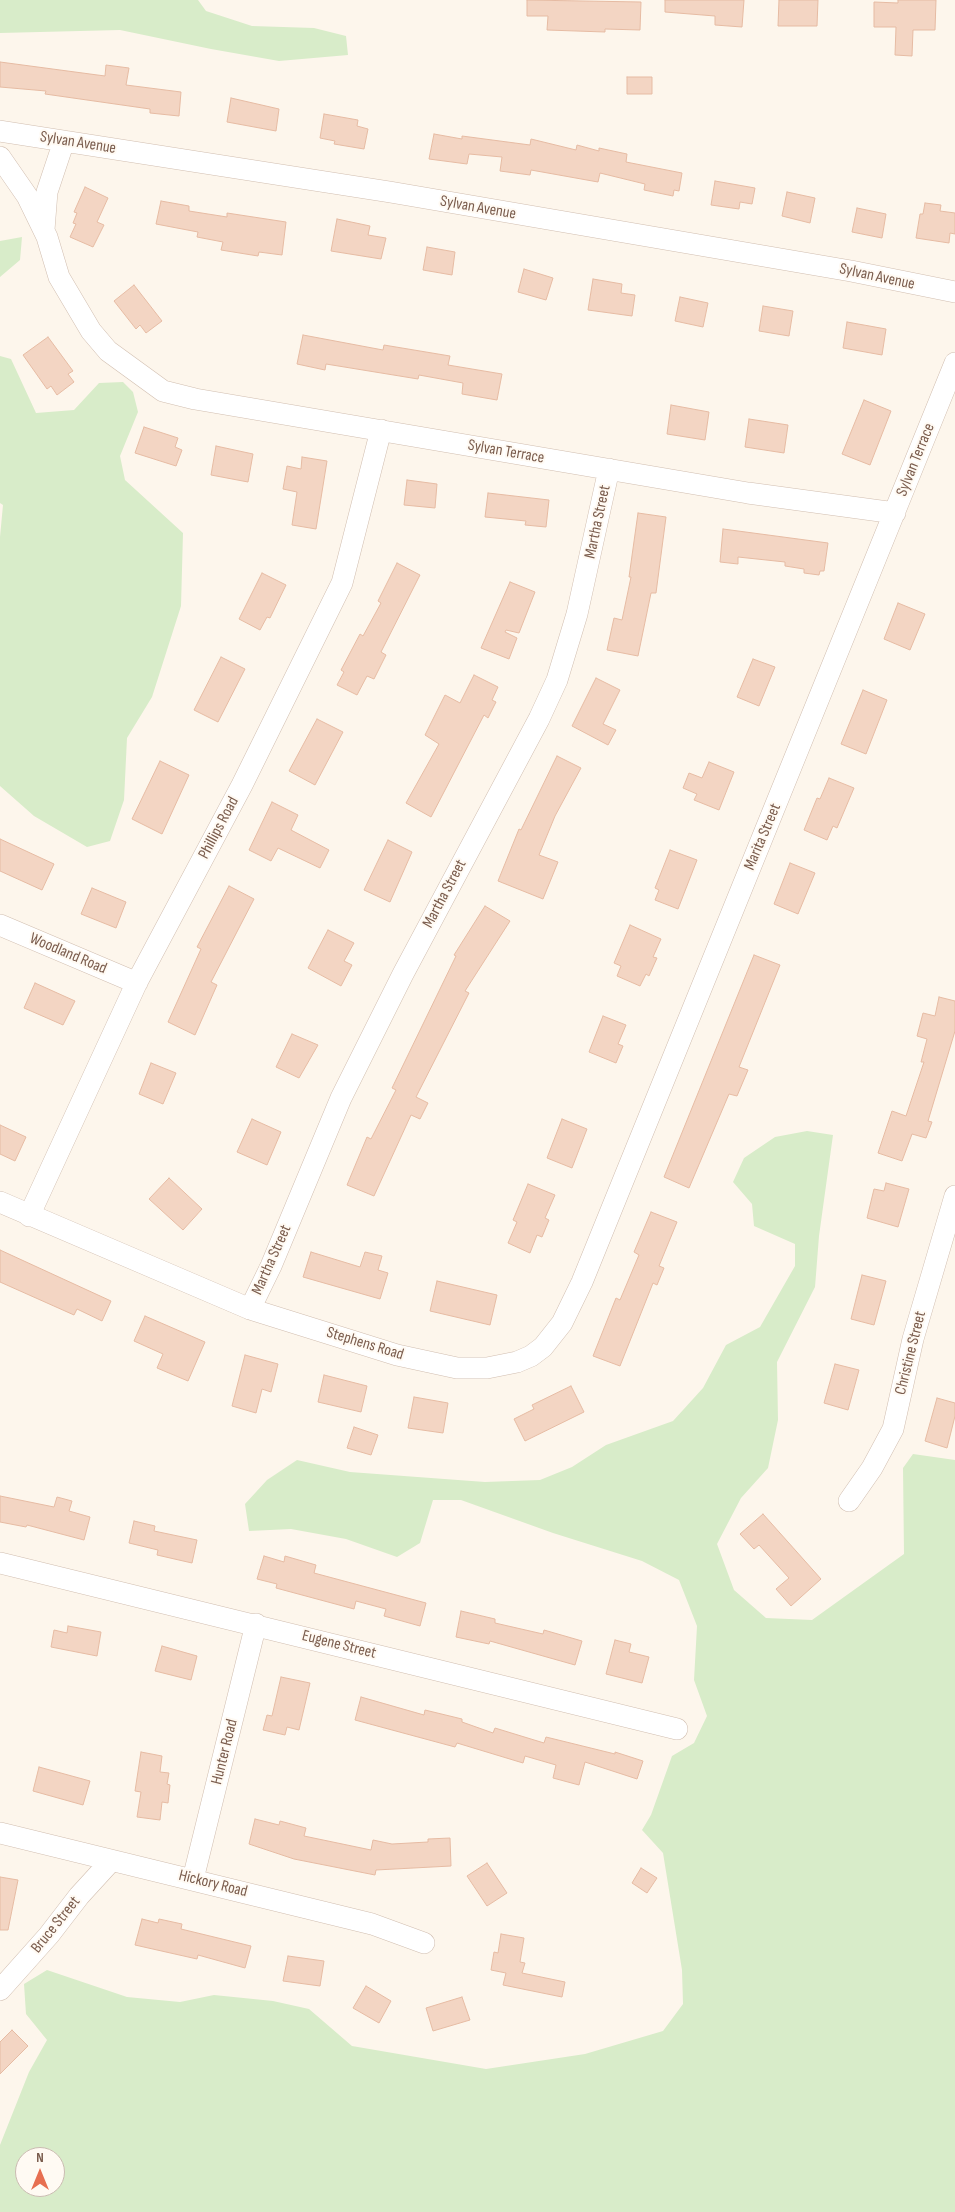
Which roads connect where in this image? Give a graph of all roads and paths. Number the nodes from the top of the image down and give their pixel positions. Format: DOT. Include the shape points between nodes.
graph roads {
  1 [pos="0,131"];
  2 [pos="64,141"];
  3 [pos="0,157"];
  4 [pos="44,230"];
  5 [pos="955,292"];
  6 [pos="955,363"];
  7 [pos="381,430"];
  8 [pos="609,469"];
  9 [pos="895,513"];
  10 [pos="0,925"];
  11 [pos="137,982"];
  12 [pos="631,1160"];
  13 [pos="955,1196"];
  14 [pos="0,1202"];
  15 [pos="29,1216"];
  16 [pos="250,1309"];
  17 [pos="849,1501"];
  18 [pos="0,1563"];
  19 [pos="256,1624"];
  20 [pos="677,1728"];
  21 [pos="0,1833"];
  22 [pos="111,1860"];
  23 [pos="193,1879"];
  24 [pos="424,1942"];
  25 [pos="0,1990"];
  1 -- 2 [label="street, Sylvan Avenue"];
  2 -- 4 [label="street, Sylvan Terrace" via="47,192"];
  2 -- 5 [label="street, Sylvan Avenue" via="390,192 851,271"];
  3 -- 4 [label="street, Sylvan Terrace" via="27,196"];
  4 -- 7 [label="street, Sylvan Terrace" via="59,277 87,326 108,351 152,385 174,395"];
  6 -- 9 [label="street, Sylvan Terrace"];
  7 -- 8 [label="street, Sylvan Terrace"];
  7 -- 11 [label="street, Phillips Road" via="342,583 242,785"];
  8 -- 9 [label="street, Sylvan Terrace" via="748,493"];
  8 -- 16 [label="street, Martha Street" via="577,614 557,680 345,1090"];
  9 -- 12 [label="street, Marita Street"];
  10 -- 11 [label="street, Woodland Road"];
  11 -- 15 [label="street, Phillips Road"];
  12 -- 16 [label="street, Stephens Road" via="562,1323 543,1347 517,1362 487,1368 441,1366"];
  13 -- 17 [label="street, Christine Street" via="913,1339 893,1429"];
  14 -- 15 [label="street, Stephens Road"];
  15 -- 16 [label="street, Stephens Road"];
  18 -- 19 [label="street, Eugene Street"];
  19 -- 20 [label="street, Eugene Street"];
  19 -- 23 [label="street, Hunter Road"];
  21 -- 22 [label="street, Hickory Road"];
  22 -- 23 [label="street, Hickory Road"];
  22 -- 25 [label="street, Bruce Street"];
  23 -- 24 [label="street, Hickory Road" via="372,1924"];
}
